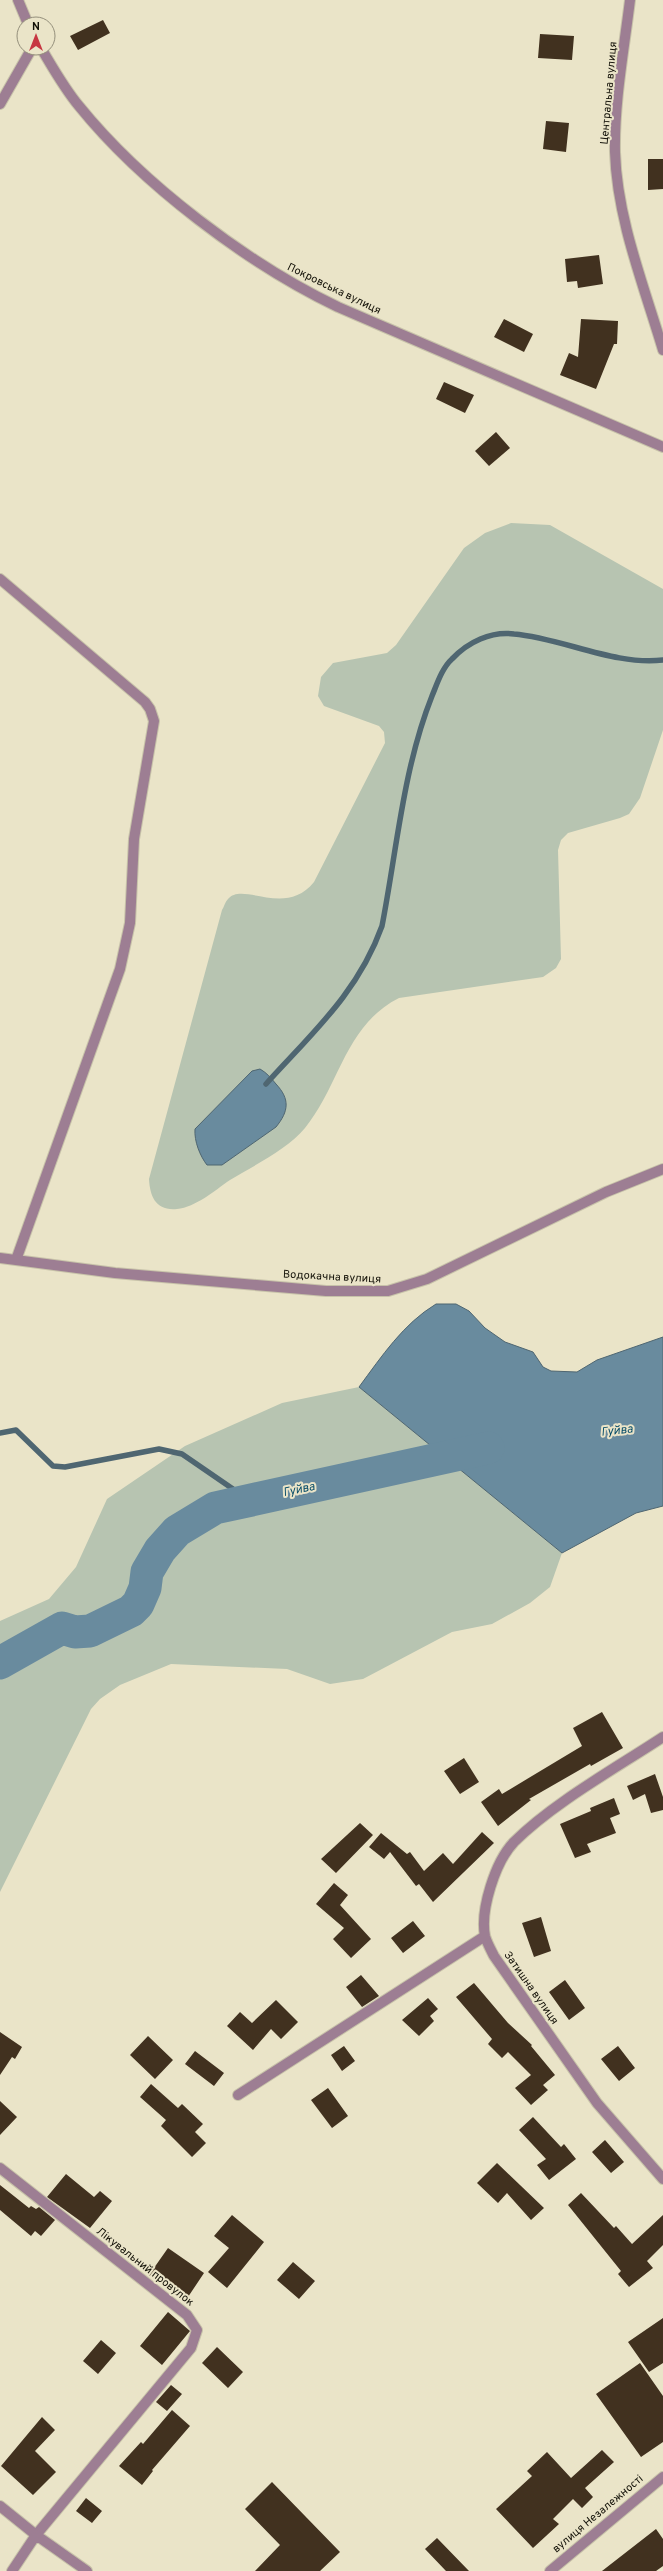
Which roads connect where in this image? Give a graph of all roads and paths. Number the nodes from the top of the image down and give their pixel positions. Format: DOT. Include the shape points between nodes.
graph roads {
  1 [pos="18,0"];
  2 [pos="630,0"];
  3 [pos="25,16"];
  4 [pos="27,56"];
  5 [pos="46,56"];
  6 [pos="0,104"];
  7 [pos="663,350"];
  8 [pos="663,447"];
  9 [pos="0,579"];
  10 [pos="663,1169"];
  11 [pos="0,1258"];
  12 [pos="16,1260"];
  13 [pos="663,1737"];
  14 [pos="485,1936"];
  15 [pos="238,2095"];
  16 [pos="0,2168"];
  17 [pos="663,2179"];
  18 [pos="663,2477"];
  19 [pos="0,2506"];
  20 [pos="36,2535"];
  21 [pos="12,2571"];
  22 [pos="87,2571"];
  23 [pos="550,2571"];
  1 -- 3 [label="street"];
  2 -- 7 [label="street, Центральна вулиця" via="616,122 616,168 625,219"];
  4 -- 6 [label="street"];
  5 -- 8 [label="street, Покровська вулиця" via="78,105 107,138 167,193 257,262 338,307"];
  9 -- 12 [label="street" via="144,702 154,720 134,839 130,923 120,969"];
  10 -- 12 [label="street, Водокачна вулиця" via="606,1192 427,1279 388,1291 326,1291 115,1274"];
  11 -- 12 [label="street, Водокачна вулиця"];
  13 -- 14 [label="street, Затишна вулиця" via="544,1817 513,1843 499,1864 490,1889 485,1916"];
  14 -- 15 [label="street"];
  14 -- 17 [label="street, Затишна вулиця" via="494,1956 596,2103"];
  16 -- 20 [label="street, Лікувальний провулок" via="187,2315 197,2330 191,2348"];
  18 -- 23 [label="street, вулиця Незалежності"];
  19 -- 20 [label="street"];
  20 -- 21 [label="street"];
  20 -- 22 [label="street"];
}
